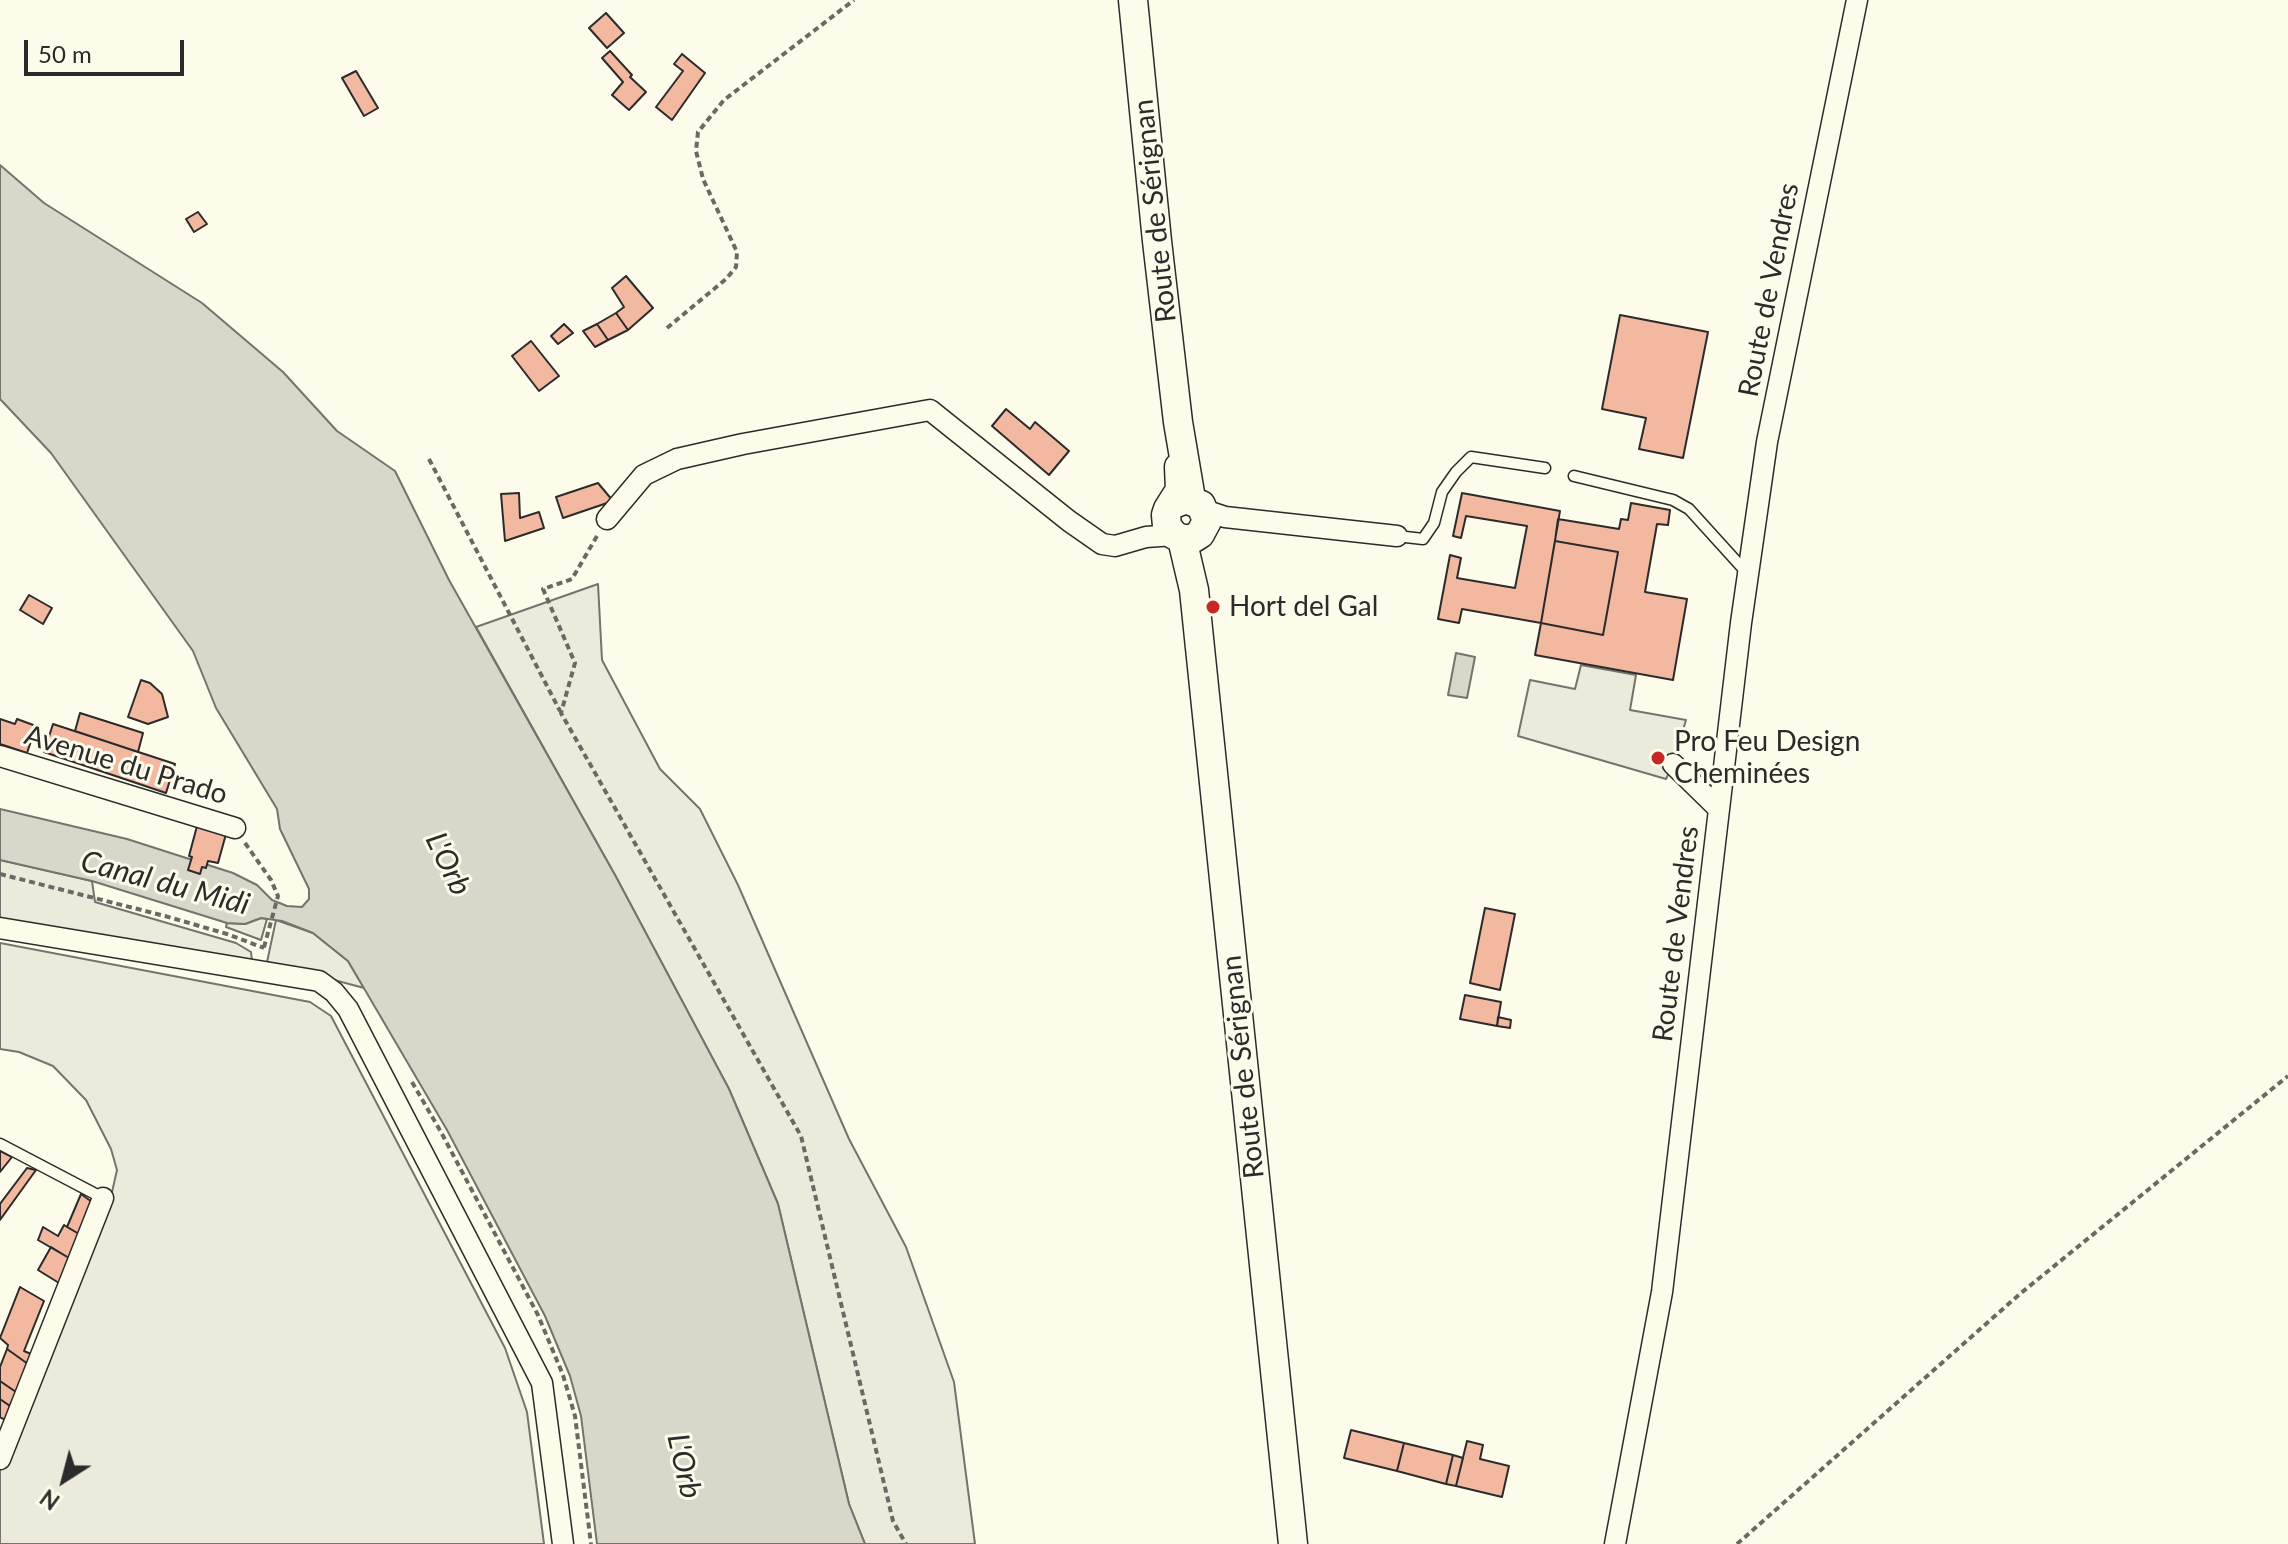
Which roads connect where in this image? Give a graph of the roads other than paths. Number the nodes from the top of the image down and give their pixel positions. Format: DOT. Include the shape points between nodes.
graph roads {
  1 [pos="1133,0"];
  2 [pos="1857,0"];
  3 [pos="1545,468"];
  4 [pos="1574,476"];
  5 [pos="607,519"];
  6 [pos="1186,523"];
  7 [pos="1397,536"];
  8 [pos="1748,575"];
  9 [pos="0,756"];
  10 [pos="1673,764"];
  11 [pos="1719,809"];
  12 [pos="235,828"];
  13 [pos="0,928"];
  14 [pos="0,1144"];
  15 [pos="103,1198"];
  16 [pos="0,1459"];
  17 [pos="563,1544"];
  18 [pos="1293,1544"];
  19 [pos="1615,1544"];
  1 -- 6 [label="main road, Route de Sérignan"];
  2 -- 8 [label="street, Route de Vendres" via="1767,442"];
  3 -- 7 [label="lane" via="1471,457 1442,492 1434,523 1423,539"];
  4 -- 8 [label="lane" via="1673,500 1689,509"];
  5 -- 6 [label="street" via="644,475 677,459 930,410 1102,544 1115,546"];
  6 -- 7 [label="street"];
  6 -- 18 [label="main road, Route de Sérignan"];
  8 -- 11 [label="street, Route de Vendres"];
  9 -- 12 [label="street, Avenue du Prado"];
  10 -- 11 [label="street"];
  11 -- 19 [label="street, Route de Vendres" via="1662,1292"];
  13 -- 17 [label="street" via="319,981 334,992 348,1009 542,1383"];
  14 -- 15 [label="lane"];
  15 -- 16 [label="street"];
}
